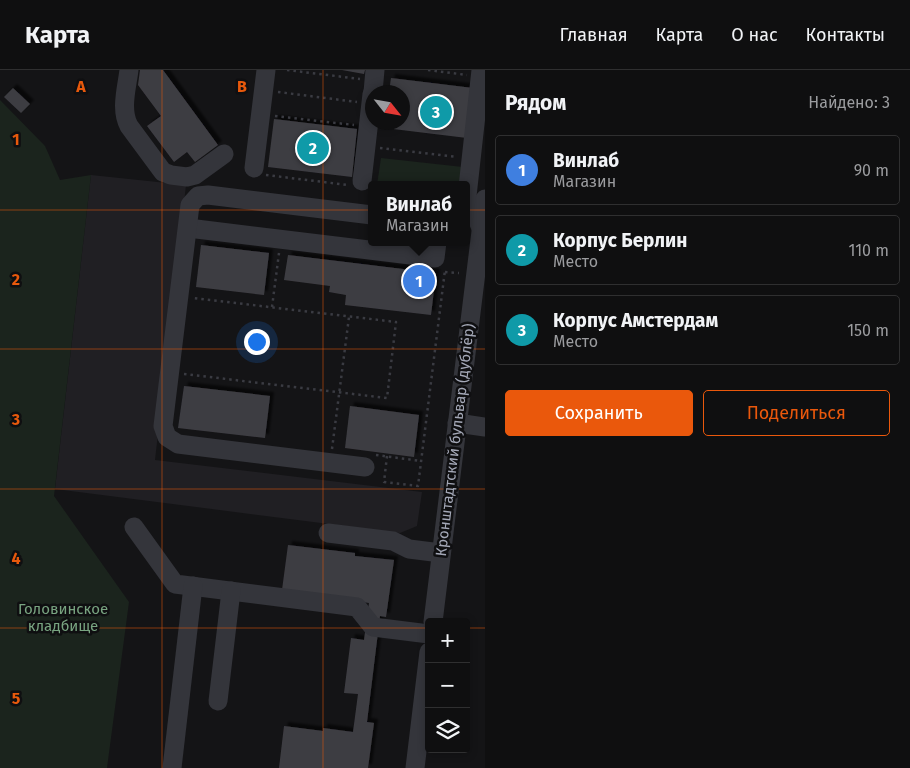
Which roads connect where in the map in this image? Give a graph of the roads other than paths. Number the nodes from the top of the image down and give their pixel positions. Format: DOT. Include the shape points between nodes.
graph roads {
  1 [pos="129,70"];
  2 [pos="266,70"];
  3 [pos="479,73"];
  4 [pos="369,130"];
  5 [pos="224,154"];
  6 [pos="254,168"];
  7 [pos="362,181"];
  8 [pos="468,181"];
  9 [pos="485,200"];
  10 [pos="470,209"];
  11 [pos="368,214"];
  12 [pos="474,227"];
  13 [pos="188,228"];
  14 [pos="436,246"];
  15 [pos="457,423"];
  16 [pos="485,427"];
  17 [pos="365,467"];
  18 [pos="134,527"];
  19 [pos="328,533"];
  20 [pos="441,553"];
  21 [pos="193,586"];
  22 [pos="231,591"];
  23 [pos="433,618"];
  24 [pos="425,634"];
  25 [pos="428,663"];
  26 [pos="218,701"];
  27 [pos="172,768"];
  28 [pos="415,768"];
  1 -- 5 [label="street" via="125,118 163,172 179,177 195,175"];
  2 -- 6 [label="street"];
  3 -- 8 [label="street"];
  4 -- 7 [label="street"];
  9 -- 12 [label="street, Кронштадтский бульвар (дублёр)"];
  10 -- 12 [label="street"];
  11 -- 13 [label="street" via="208,195 198,196 190,205"];
  12 -- 15 [label="street, Кронштадтский бульвар (дублёр)"];
  13 -- 14 [label="street" via="281,239 342,254 435,258"];
  13 -- 17 [label="street" via="163,426 167,437 178,444"];
  15 -- 16 [label="street"];
  15 -- 20 [label="street, Кронштадтский бульвар (дублёр)"];
  18 -- 21 [label="street" via="175,584"];
  19 -- 20 [label="street" via="393,541 409,549"];
  20 -- 23 [label="street, Кронштадтский бульвар (дублёр)"];
  21 -- 22 [label="street"];
  21 -- 27 [label="street"];
  22 -- 24 [label="street" via="357,607 373,627"];
  22 -- 26 [label="street"];
  25 -- 28 [label="street"];
}
